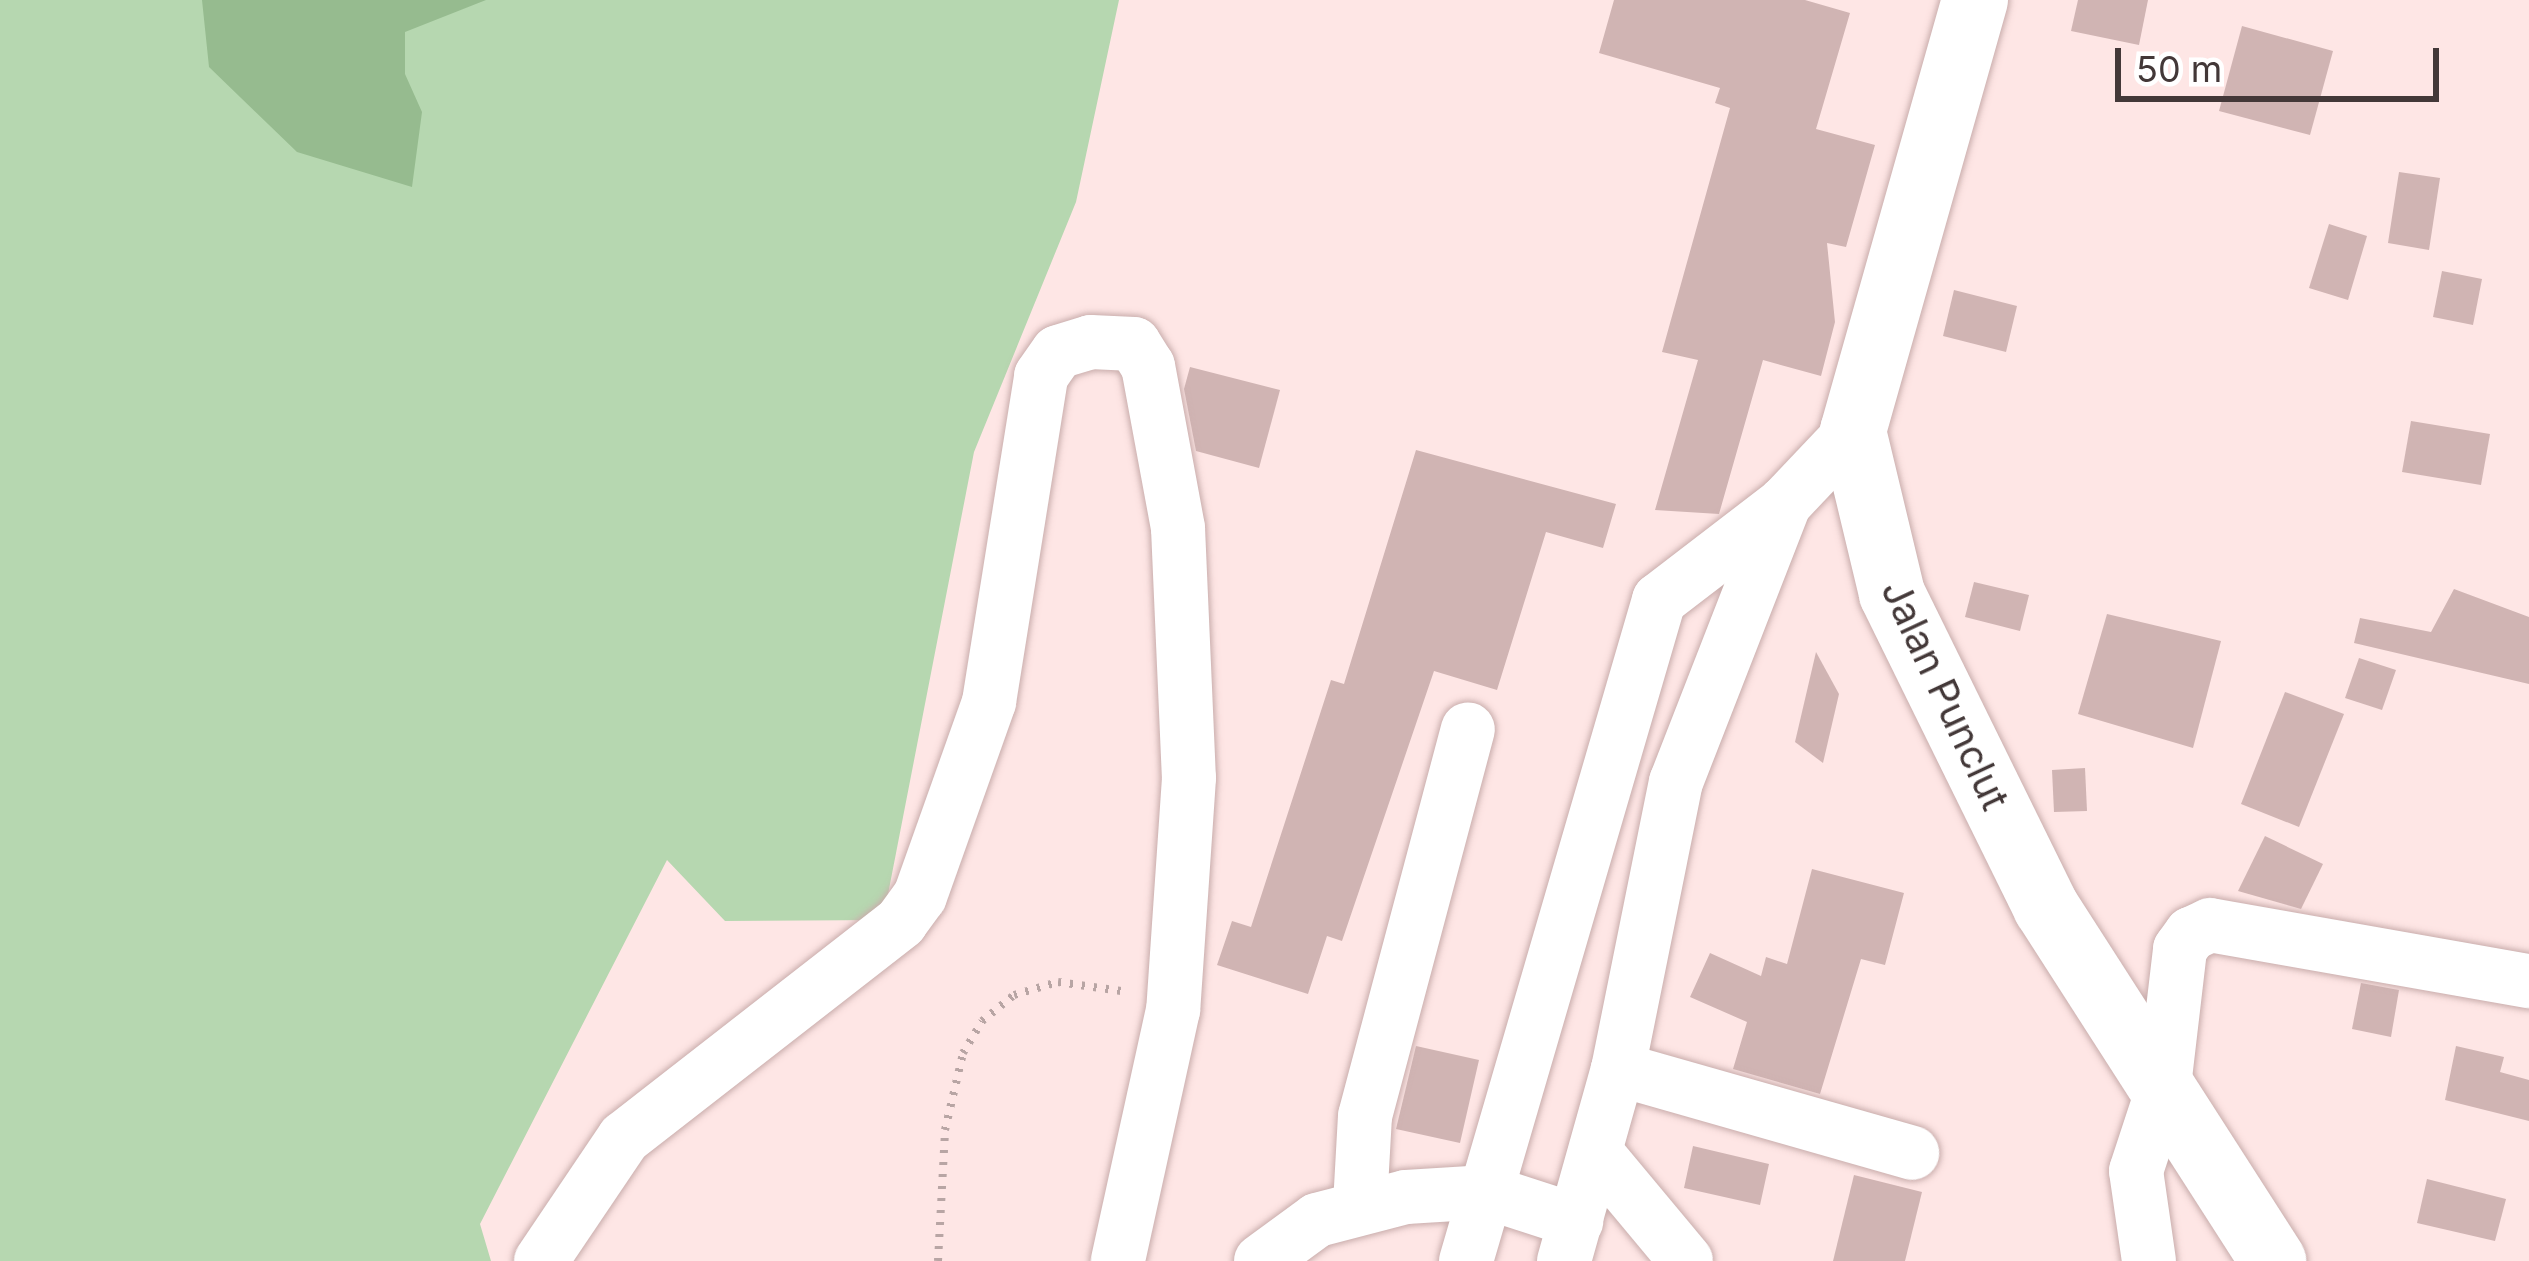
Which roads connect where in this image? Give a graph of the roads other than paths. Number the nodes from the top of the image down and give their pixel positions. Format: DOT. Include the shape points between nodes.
graph roads {
  1 [pos="1976,0"];
  2 [pos="1853,431"];
  3 [pos="1785,503"];
  4 [pos="1468,730"];
  5 [pos="2529,981"];
  6 [pos="1618,1069"];
  7 [pos="2164,1087"];
  8 [pos="1912,1153"];
  9 [pos="1598,1154"];
  10 [pos="1487,1192"];
  11 [pos="1360,1205"];
  12 [pos="1570,1241"];
  13 [pos="541,1261"];
  14 [pos="1118,1261"];
  15 [pos="1261,1261"];
  16 [pos="1466,1261"];
  17 [pos="1686,1261"];
  18 [pos="2149,1261"];
  19 [pos="2273,1261"];
  1 -- 2 [label="main road, Jalan Punclut"];
  2 -- 3 [label="street"];
  2 -- 7 [label="main road, Jalan Punclut" via="1892,594 2046,907 2121,1034"];
  3 -- 6 [label="street" via="1676,782"];
  3 -- 10 [label="street" via="1660,600"];
  4 -- 11 [label="street" via="1365,1116"];
  5 -- 7 [label="street" via="2210,926 2180,949"];
  6 -- 8 [label="street"];
  6 -- 9 [label="street"];
  7 -- 18 [label="street" via="2137,1171"];
  7 -- 19 [label="main road, Jalan Punclut"];
  9 -- 12 [label="street"];
  9 -- 17 [label="street"];
  10 -- 11 [label="street"];
  10 -- 12 [label="street"];
  10 -- 16 [label="street"];
  11 -- 15 [label="street" via="1317,1220"];
  13 -- 14 [label="street" via="624,1138 901,922 920,896 989,702 1041,376 1058,352 1091,342 1134,344 1148,366 1178,528 1190,778 1173,1010"];
}
